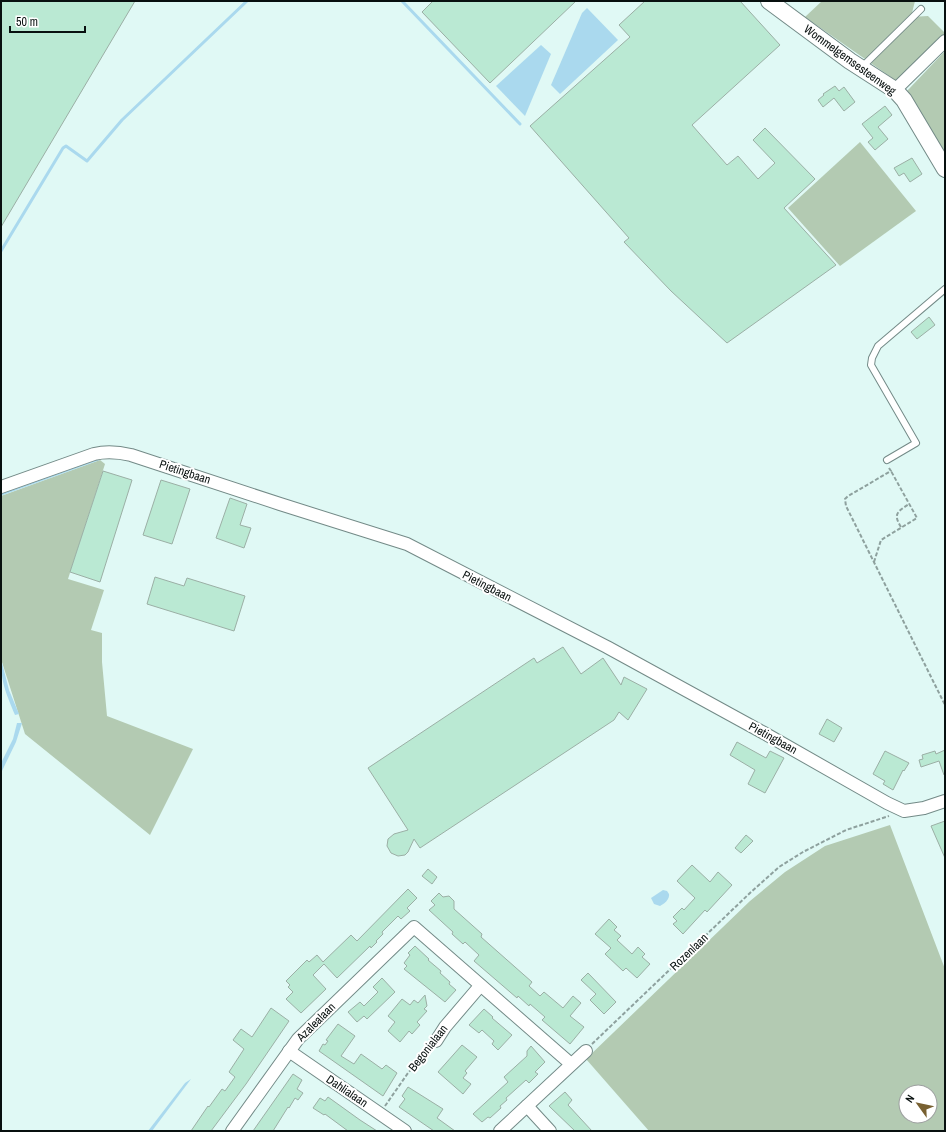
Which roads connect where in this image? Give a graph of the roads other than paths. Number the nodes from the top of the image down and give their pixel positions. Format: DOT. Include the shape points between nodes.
graph roads {
  1 [pos="769,1"];
  2 [pos="921,9"];
  3 [pos="945,41"];
  4 [pos="861,68"];
  5 [pos="895,90"];
  6 [pos="945,169"];
  7 [pos="945,289"];
  8 [pos="887,460"];
  9 [pos="1,487"];
  10 [pos="945,801"];
  11 [pos="480,986"];
  12 [pos="436,1041"];
  13 [pos="289,1051"];
  14 [pos="586,1051"];
  15 [pos="571,1064"];
  16 [pos="527,1106"];
  17 [pos="232,1131"];
  18 [pos="406,1131"];
  19 [pos="500,1131"];
  20 [pos="550,1131"];
  1 -- 4 [label="street, Wommelgemsesteenweg"];
  2 -- 4 [label="lane"];
  3 -- 5 [label="street"];
  4 -- 5 [label="street, Wommelgemsesteenweg"];
  5 -- 6 [label="street, Wommelgemsesteenweg" via="904,100"];
  7 -- 8 [label="lane" via="878,346 872,358 871,365 916,443"];
  9 -- 10 [label="street, Pietingbaan" via="94,454 118,452 407,544 614,651 887,803 904,811"];
  11 -- 12 [label="street, Begonialaan" via="444,1027"];
  11 -- 13 [label="street, Azalealaan" via="414,927 298,1039"];
  11 -- 15 [label="street"];
  13 -- 17 [label="street, Azalealaan"];
  13 -- 18 [label="street, Dahlialaan"];
  14 -- 15 [label="street"];
  15 -- 16 [label="street"];
  16 -- 19 [label="street"];
  16 -- 20 [label="street"];
}
